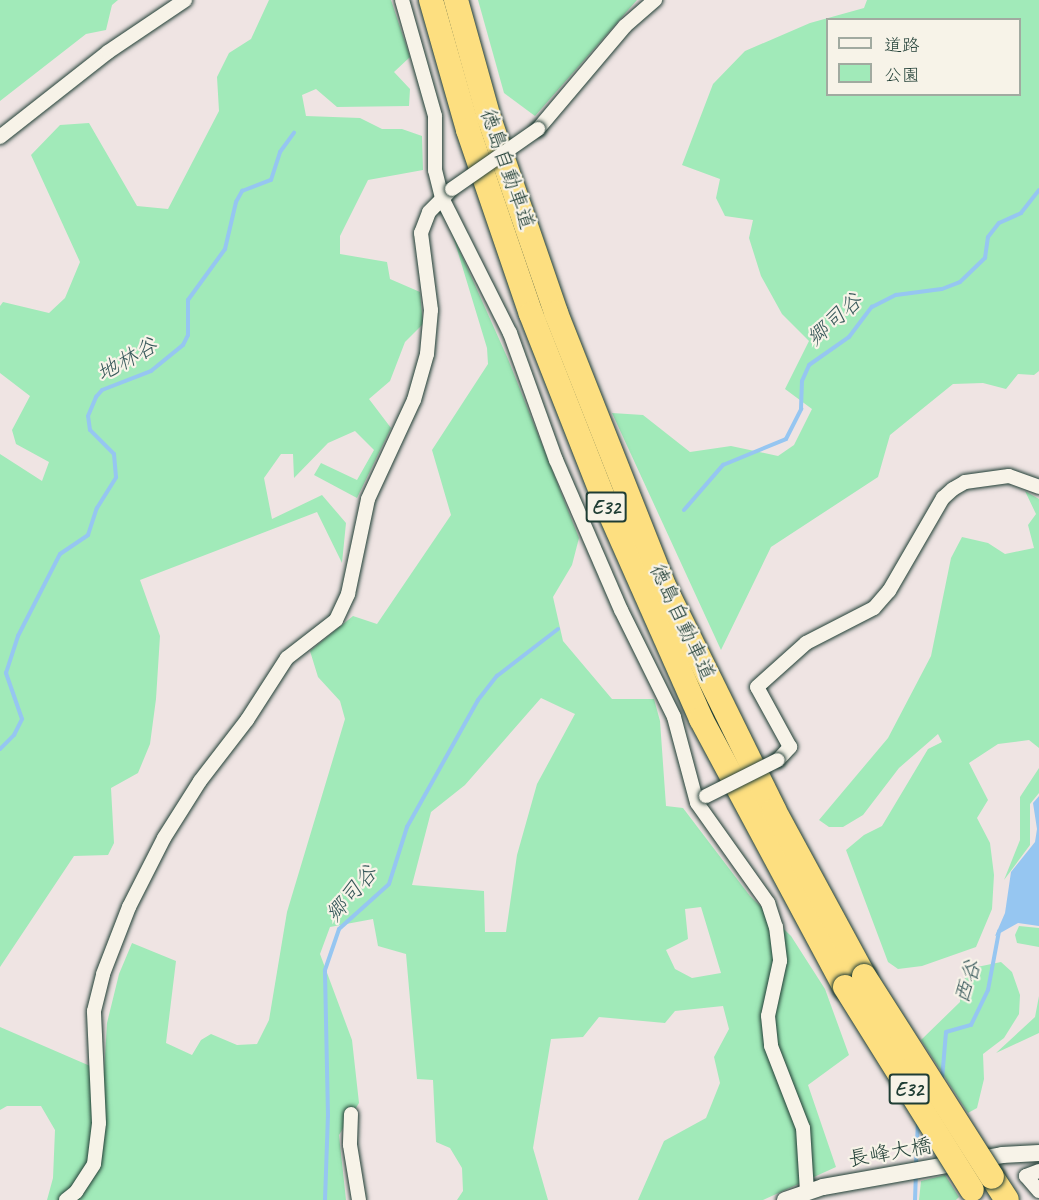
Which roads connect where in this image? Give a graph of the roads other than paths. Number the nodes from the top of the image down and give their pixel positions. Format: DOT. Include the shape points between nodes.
graph roads {
  1 [pos="185,0"];
  2 [pos="402,0"];
  3 [pos="431,0"];
  4 [pos="456,0"];
  5 [pos="655,0"];
  6 [pos="0,137"];
  7 [pos="447,194"];
  8 [pos="1039,487"];
  9 [pos="702,800"];
  10 [pos="854,981"];
  11 [pos="351,1114"];
  12 [pos="1039,1153"];
  13 [pos="1039,1171"];
  14 [pos="815,1189"];
  15 [pos="981,1189"];
  16 [pos="1039,1191"];
  17 [pos="66,1200"];
  18 [pos="359,1200"];
  19 [pos="785,1200"];
  20 [pos="1007,1200"];
  1 -- 6 [label="street" via="108,52"];
  2 -- 7 [label="street" via="435,116 435,170"];
  3 -- 10 [label="highway, 徳島自動車道 / E32" via="468,130 531,314 604,502 701,719"];
  4 -- 10 [label="highway, 徳島自動車道 / E32" via="489,118 556,313 665,588"];
  5 -- 7 [label="street, bridge" via="625,26 538,129"];
  7 -- 9 [label="street" via="510,333 561,471 621,610 674,717"];
  7 -- 17 [label="street" via="429,212 421,233 431,310 427,354 414,400 368,499 348,594 336,620 287,658 247,720 200,781 164,838 129,907 103,974 94,1011 99,1123 94,1164"];
  8 -- 9 [label="street, bridge" via="1009,476 965,482 944,498 889,591 874,608 806,644 757,687 790,747 778,760"];
  9 -- 14 [label="street" via="768,903 776,927 780,961 768,1016 771,1046 802,1128"];
  10 -- 15 [label="highway, 徳島自動車道 / E32, bridge"];
  11 -- 18 [label="street" via="350,1145"];
  12 -- 14 [label="street, 長峰大橋"];
  13 -- 16 [label="street" via="1026,1176"];
  14 -- 19 [label="street, 長峰大橋"];
  15 -- 20 [label="highway, 徳島自動車道 / E32"];
}
